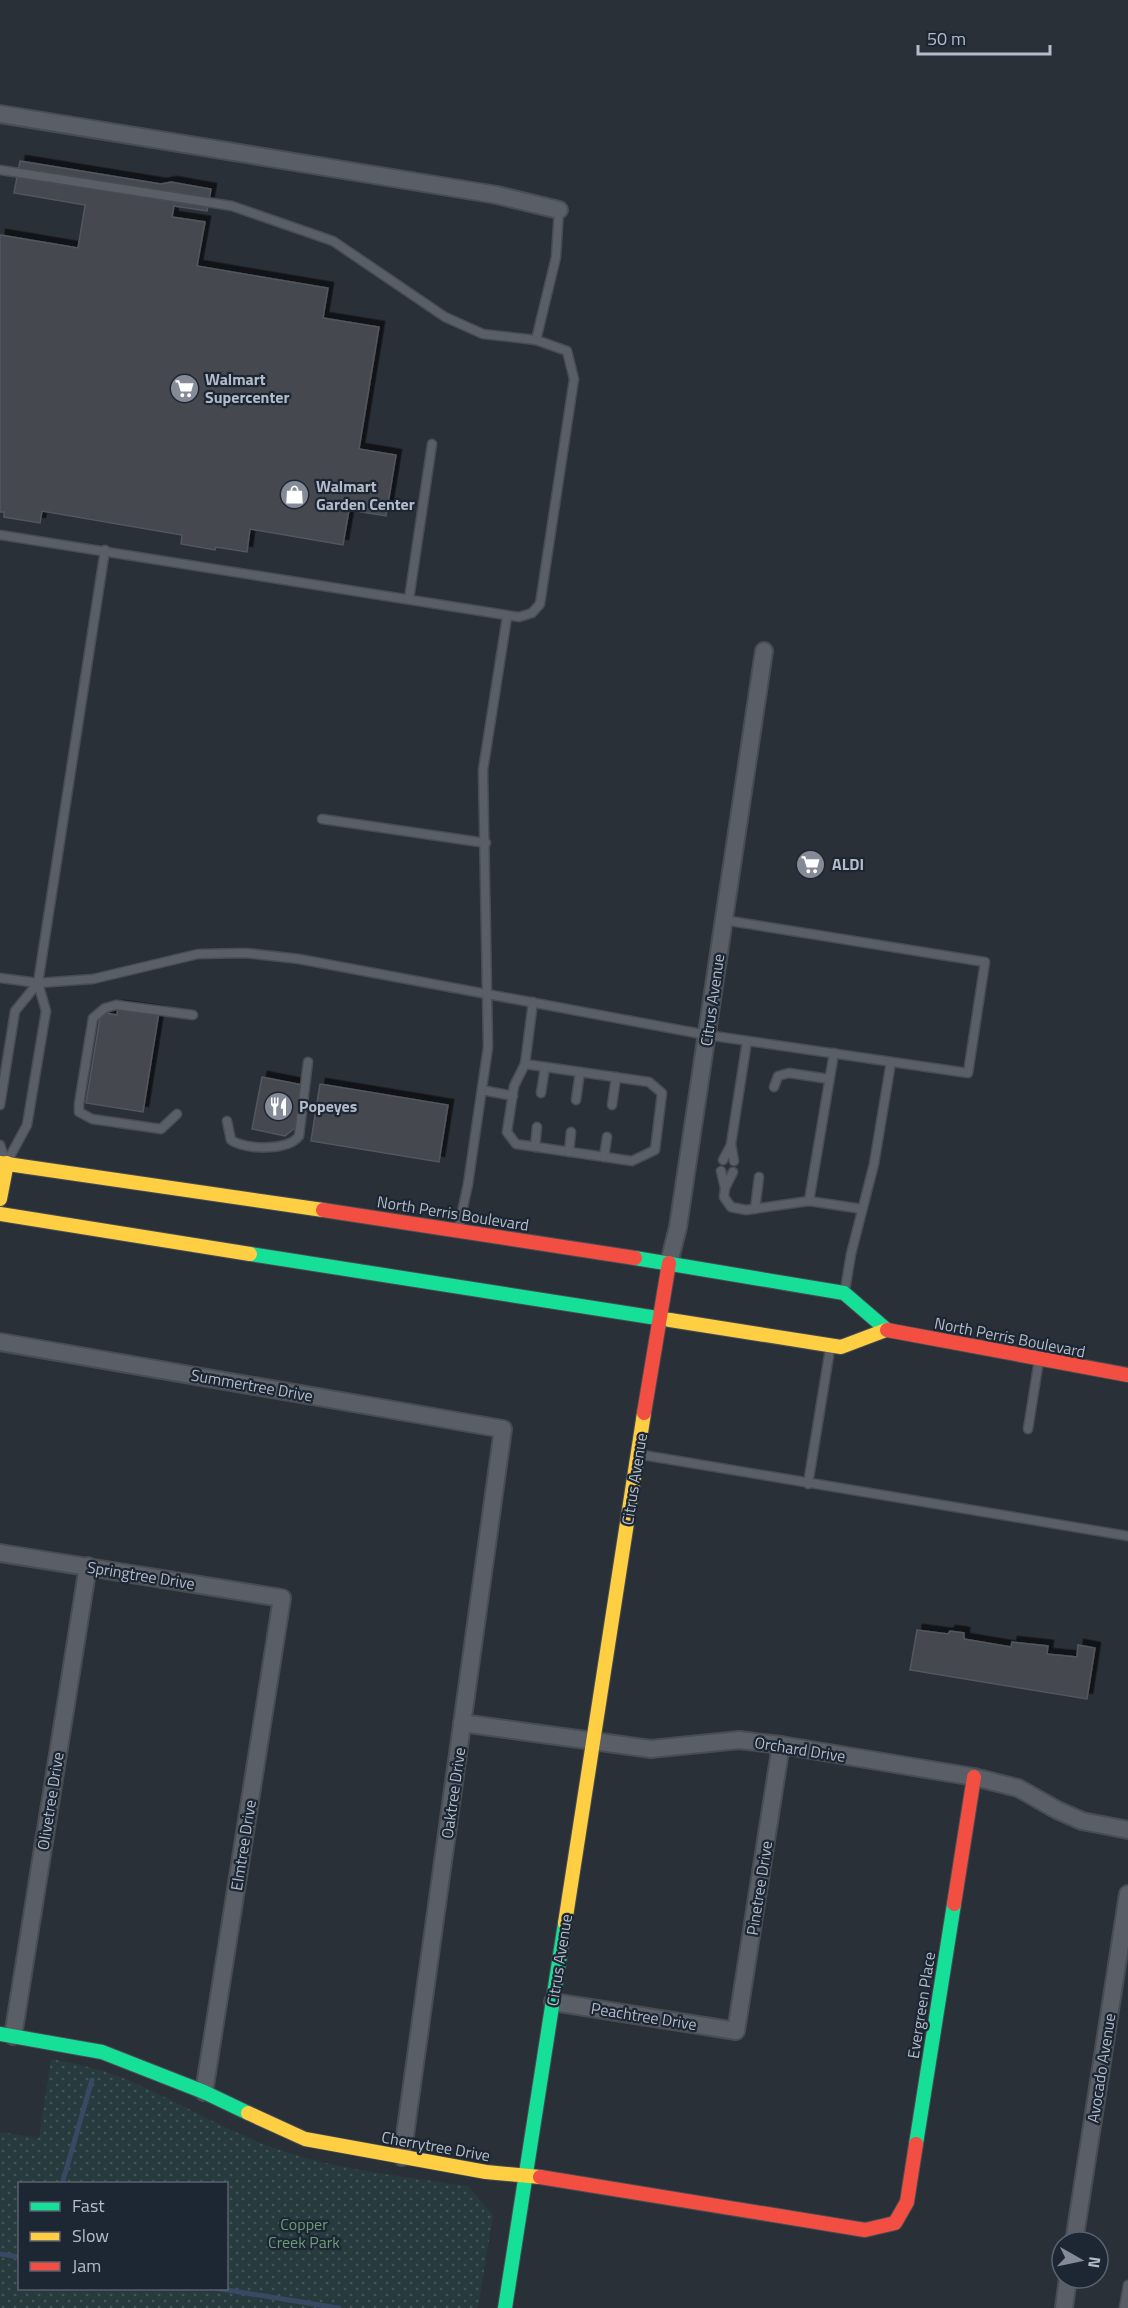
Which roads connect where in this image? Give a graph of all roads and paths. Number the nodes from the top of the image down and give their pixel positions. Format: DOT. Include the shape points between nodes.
graph roads {
  1 [pos="0,114"];
  2 [pos="0,170"];
  3 [pos="559,210"];
  4 [pos="536,340"];
  5 [pos="432,444"];
  6 [pos="0,535"];
  7 [pos="105,550"];
  8 [pos="409,599"];
  9 [pos="507,617"];
  10 [pos="764,651"];
  11 [pos="322,819"];
  12 [pos="486,843"];
  13 [pos="724,920"];
  14 [pos="0,978"];
  15 [pos="38,983"];
  16 [pos="489,994"];
  17 [pos="533,1002"];
  18 [pos="193,1015"];
  19 [pos="707,1035"];
  20 [pos="747,1041"];
  21 [pos="834,1053"];
  22 [pos="308,1062"];
  23 [pos="891,1062"];
  24 [pos="525,1064"];
  25 [pos="545,1067"];
  26 [pos="580,1072"];
  27 [pos="616,1077"];
  28 [pos="829,1079"];
  29 [pos="774,1087"];
  30 [pos="482,1090"];
  31 [pos="541,1094"];
  32 [pos="513,1096"];
  33 [pos="576,1100"];
  34 [pos="0,1105"];
  35 [pos="612,1105"];
  36 [pos="177,1114"];
  37 [pos="227,1121"];
  38 [pos="537,1127"];
  39 [pos="571,1132"];
  40 [pos="607,1137"];
  41 [pos="731,1144"];
  42 [pos="0,1145"];
  43 [pos="535,1147"];
  44 [pos="569,1152"];
  45 [pos="604,1157"];
  46 [pos="723,1160"];
  47 [pos="734,1161"];
  48 [pos="3,1163"];
  49 [pos="721,1171"];
  50 [pos="733,1172"];
  51 [pos="759,1177"];
  52 [pos="725,1188"];
  53 [pos="0,1199"];
  54 [pos="809,1201"];
  55 [pos="755,1209"];
  56 [pos="862,1209"];
  57 [pos="0,1214"];
  58 [pos="458,1230"];
  59 [pos="669,1263"];
  60 [pos="844,1293"];
  61 [pos="659,1317"];
  62 [pos="886,1330"];
  63 [pos="0,1342"];
  64 [pos="830,1345"];
  65 [pos="1039,1359"];
  66 [pos="1128,1375"];
  67 [pos="503,1428"];
  68 [pos="1028,1429"];
  69 [pos="638,1455"];
  70 [pos="808,1484"];
  71 [pos="1128,1536"];
  72 [pos="0,1553"];
  73 [pos="88,1566"];
  74 [pos="282,1598"];
  75 [pos="462,1723"];
  76 [pos="593,1740"];
  77 [pos="782,1745"];
  78 [pos="974,1777"];
  79 [pos="1128,1830"];
  80 [pos="1128,1894"];
  81 [pos="1123,1956"];
  82 [pos="553,2002"];
  83 [pos="736,2031"];
  84 [pos="6,2035"];
  85 [pos="204,2092"];
  86 [pos="402,2157"];
  87 [pos="526,2175"];
  88 [pos="882,2228"];
  89 [pos="1076,2230"];
  90 [pos="1128,2285"];
  91 [pos="1066,2290"];
  92 [pos="505,2308"];
  93 [pos="1064,2308"];
  94 [pos="1124,2308"];
  1 -- 3 [label="street" via="497,195"];
  2 -- 4 [label="lane" via="232,206 333,240 446,317 483,334"];
  3 -- 4 [label="lane" via="556,256"];
  4 -- 9 [label="lane" via="567,351 574,379 540,604 532,613"];
  5 -- 8 [label="lane"];
  6 -- 7 [label="lane"];
  7 -- 8 [label="lane"];
  7 -- 15 [label="lane"];
  8 -- 9 [label="lane"];
  9 -- 12 [label="lane" via="483,770"];
  10 -- 13 [label="street, Citrus Avenue"];
  11 -- 12 [label="lane"];
  12 -- 16 [label="lane"];
  13 -- 19 [label="street, Citrus Avenue"];
  13 -- 23 [label="lane" via="986,962 968,1073"];
  14 -- 15 [label="lane"];
  15 -- 16 [label="lane" via="93,979 198,954 246,953 299,958"];
  15 -- 34 [label="lane" via="15,1011"];
  15 -- 48 [label="lane" via="46,1011 27,1125"];
  16 -- 17 [label="lane"];
  16 -- 30 [label="lane"];
  17 -- 19 [label="lane"];
  17 -- 24 [label="lane"];
  18 -- 36 [label="lane" via="116,1005 97,1013 79,1104 85,1117 162,1129"];
  19 -- 20 [label="lane"];
  19 -- 59 [label="street, Citrus Avenue"];
  20 -- 21 [label="lane"];
  20 -- 41 [label="lane"];
  21 -- 23 [label="lane"];
  21 -- 28 [label="lane"];
  22 -- 37 [label="lane" via="296,1141 247,1148 231,1140"];
  23 -- 56 [label="lane" via="874,1164"];
  24 -- 25 [label="lane"];
  24 -- 32 [label="lane"];
  25 -- 26 [label="lane"];
  25 -- 31 [label="lane"];
  26 -- 27 [label="lane"];
  26 -- 33 [label="lane"];
  27 -- 35 [label="lane"];
  27 -- 45 [label="lane" via="650,1082 662,1093 655,1150 632,1161"];
  28 -- 29 [label="lane" via="789,1073 778,1076"];
  28 -- 54 [label="lane"];
  30 -- 32 [label="lane"];
  30 -- 58 [label="lane"];
  32 -- 43 [label="lane" via="507,1132 516,1144"];
  38 -- 43 [label="lane"];
  39 -- 44 [label="lane"];
  40 -- 45 [label="lane"];
  41 -- 46 [label="lane"];
  41 -- 47 [label="lane"];
  42 -- 48 [label="lane"];
  43 -- 44 [label="lane"];
  44 -- 45 [label="lane"];
  48 -- 53 [label="street"];
  48 -- 58 [label="street, North Perris Boulevard"];
  49 -- 52 [label="lane"];
  50 -- 52 [label="lane"];
  51 -- 55 [label="lane"];
  52 -- 55 [label="lane" via="724,1197 731,1207"];
  54 -- 55 [label="lane"];
  54 -- 56 [label="lane"];
  56 -- 60 [label="lane"];
  57 -- 61 [label="street"];
  58 -- 59 [label="street, North Perris Boulevard"];
  59 -- 60 [label="street, North Perris Boulevard"];
  59 -- 61 [label="street, Citrus Avenue"];
  60 -- 62 [label="street"];
  61 -- 64 [label="street"];
  61 -- 69 [label="street, Citrus Avenue"];
  62 -- 64 [label="street" via="841,1347"];
  62 -- 65 [label="street, North Perris Boulevard"];
  63 -- 67 [label="street, Summertree Drive"];
  64 -- 70 [label="lane"];
  65 -- 66 [label="street, North Perris Boulevard"];
  65 -- 68 [label="lane"];
  67 -- 75 [label="street, Oaktree Drive"];
  69 -- 70 [label="lane"];
  69 -- 76 [label="street, Citrus Avenue"];
  70 -- 71 [label="lane"];
  72 -- 73 [label="street, Springtree Drive"];
  73 -- 74 [label="street, Springtree Drive"];
  73 -- 84 [label="street, Olivetree Drive"];
  74 -- 85 [label="street, Elmtree Drive"];
  75 -- 76 [label="street, Orchard Drive"];
  75 -- 86 [label="street, Oaktree Drive"];
  76 -- 77 [label="street, Orchard Drive" via="651,1749 739,1740"];
  76 -- 82 [label="street, Citrus Avenue"];
  77 -- 78 [label="street, Orchard Drive"];
  77 -- 83 [label="street, Pinetree Drive"];
  78 -- 79 [label="street, Orchard Drive" via="1018,1788 1082,1821"];
  78 -- 88 [label="street, Evergreen Place" via="907,2202 895,2223"];
  80 -- 81 [label="street, Avocado Avenue"];
  81 -- 89 [label="street, Avocado Avenue"];
  82 -- 83 [label="street, Peachtree Drive"];
  82 -- 87 [label="street, Citrus Avenue"];
  84 -- 85 [label="street, Cherrytree Drive" via="102,2052"];
  85 -- 86 [label="street, Cherrytree Drive" via="305,2139"];
  86 -- 87 [label="street, Cherrytree Drive"];
  87 -- 88 [label="street, Cherrytree Drive" via="865,2230"];
  87 -- 92 [label="street, Citrus Avenue"];
  90 -- 94 [label="lane"];
  91 -- 93 [label="street"];
}
